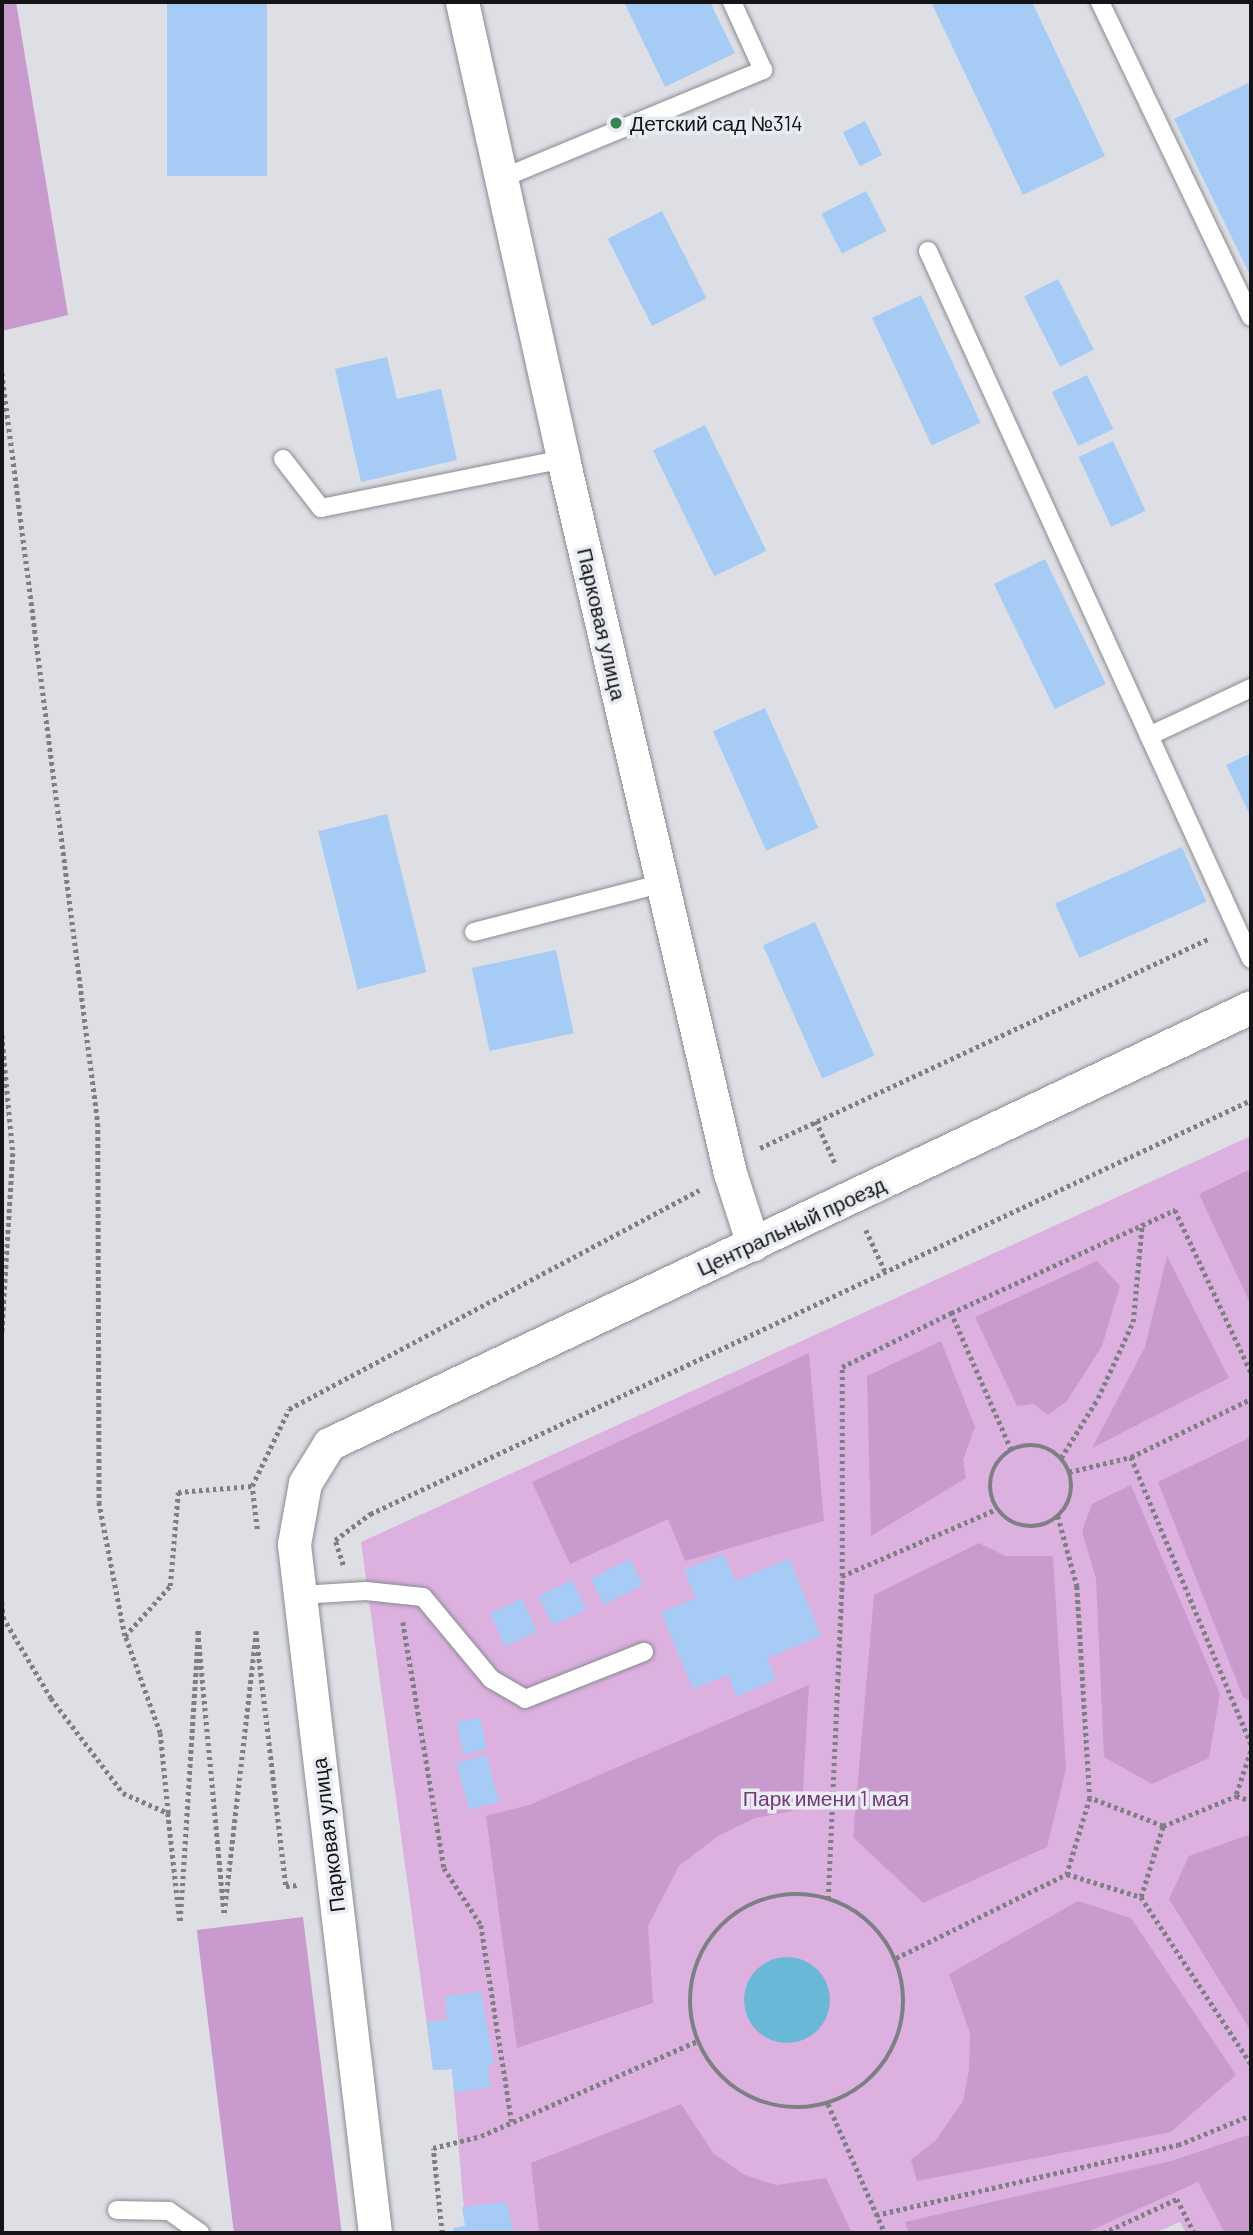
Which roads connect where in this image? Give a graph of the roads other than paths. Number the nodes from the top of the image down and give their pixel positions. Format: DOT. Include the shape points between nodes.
graph roads {
  1 [pos="462,2"];
  2 [pos="732,2"];
  3 [pos="1100,2"];
  4 [pos="500,179"];
  5 [pos="928,251"];
  6 [pos="1251,317"];
  7 [pos="283,459"];
  8 [pos="563,459"];
  9 [pos="1251,688"];
  10 [pos="1149,736"];
  11 [pos="664,883"];
  12 [pos="474,932"];
  13 [pos="1251,959"];
  14 [pos="1251,1007"];
  15 [pos="753,1244"];
  16 [pos="329,1444"];
  17 [pos="300,1595"];
  18 [pos="644,1652"];
  19 [pos="117,2210"];
  20 [pos="200,2233"];
  21 [pos="375,2233"];
  1 -- 4 [label="street, Парковая улица"];
  2 -- 4 [label="lane" via="763,70"];
  3 -- 6 [label="lane"];
  4 -- 8 [label="street, Парковая улица"];
  5 -- 10 [label="lane"];
  7 -- 8 [label="lane" via="321,508"];
  8 -- 11 [label="street, Парковая улица"];
  9 -- 10 [label="lane"];
  10 -- 13 [label="lane"];
  11 -- 12 [label="lane"];
  11 -- 15 [label="street, Парковая улица" via="730,1173"];
  14 -- 15 [label="street, Центральный проезд"];
  15 -- 16 [label="street, Центральный проезд"];
  16 -- 17 [label="street, Парковая улица" via="304,1483 294,1544"];
  17 -- 18 [label="lane" via="352,1591 423,1597 491,1679 525,1699"];
  17 -- 21 [label="street, Парковая улица"];
  19 -- 20 [label="lane" via="169,2211"];
}
